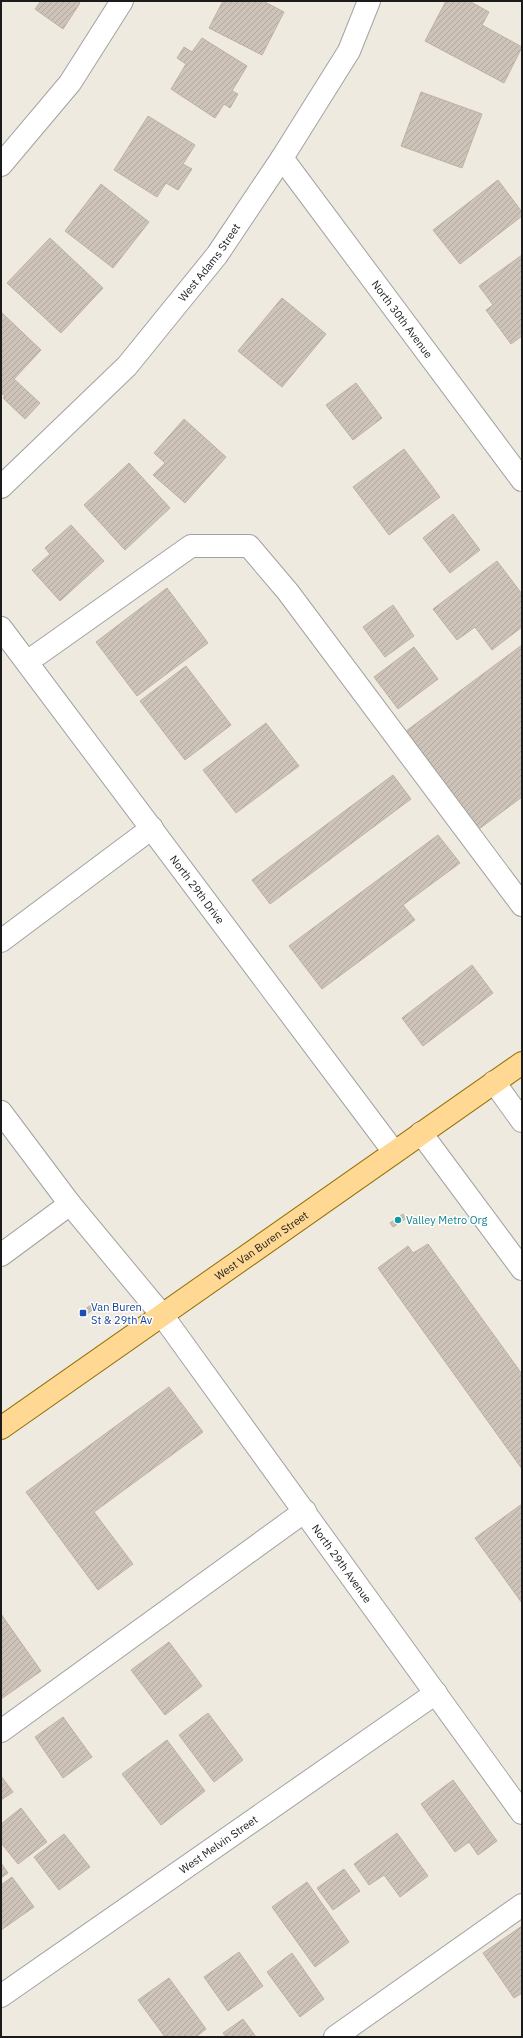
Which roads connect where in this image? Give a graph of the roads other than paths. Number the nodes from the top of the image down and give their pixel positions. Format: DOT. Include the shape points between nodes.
graph roads {
  1 [pos="122,1"];
  2 [pos="369,1"];
  3 [pos="282,158"];
  4 [pos="1,165"];
  5 [pos="522,480"];
  6 [pos="1,487"];
  7 [pos="1,628"];
  8 [pos="27,662"];
  9 [pos="152,828"];
  10 [pos="522,905"];
  11 [pos="1,941"];
  12 [pos="522,1064"];
  13 [pos="494,1082"];
  14 [pos="1,1112"];
  15 [pos="522,1121"];
  16 [pos="421,1133"];
  17 [pos="394,1152"];
  18 [pos="70,1204"];
  19 [pos="1,1255"];
  20 [pos="522,1269"];
  21 [pos="162,1315"];
  22 [pos="1,1428"];
  23 [pos="305,1511"];
  24 [pos="436,1693"];
  25 [pos="1,1731"];
  26 [pos="522,1813"];
  27 [pos="522,1905"];
  28 [pos="1,1996"];
  29 [pos="335,2037"];
  1 -- 4 [label="street" via="70,83"];
  2 -- 3 [label="street, West Adams Street" via="348,51"];
  3 -- 5 [label="street, North 30th Avenue"];
  3 -- 6 [label="street, West Adams Street" via="217,255 127,366"];
  7 -- 8 [label="street, North 29th Drive"];
  8 -- 9 [label="street, North 29th Drive"];
  8 -- 10 [label="street" via="191,546 249,546 288,592"];
  9 -- 11 [label="street"];
  9 -- 17 [label="street, North 29th Drive"];
  12 -- 13 [label="main road, West Van Buren Street"];
  13 -- 15 [label="street"];
  13 -- 16 [label="main road, West Van Buren Street"];
  14 -- 18 [label="street, North 29th Avenue"];
  16 -- 17 [label="main road, West Van Buren Street"];
  16 -- 20 [label="street"];
  17 -- 21 [label="main road, West Van Buren Street"];
  18 -- 19 [label="street"];
  18 -- 21 [label="street, North 29th Avenue"];
  21 -- 22 [label="main road, West Van Buren Street"];
  21 -- 23 [label="street, North 29th Avenue"];
  23 -- 24 [label="street, North 29th Avenue"];
  23 -- 25 [label="street"];
  24 -- 26 [label="street, North 29th Avenue"];
  24 -- 28 [label="street, West Melvin Street"];
  27 -- 29 [label="street"];
}
